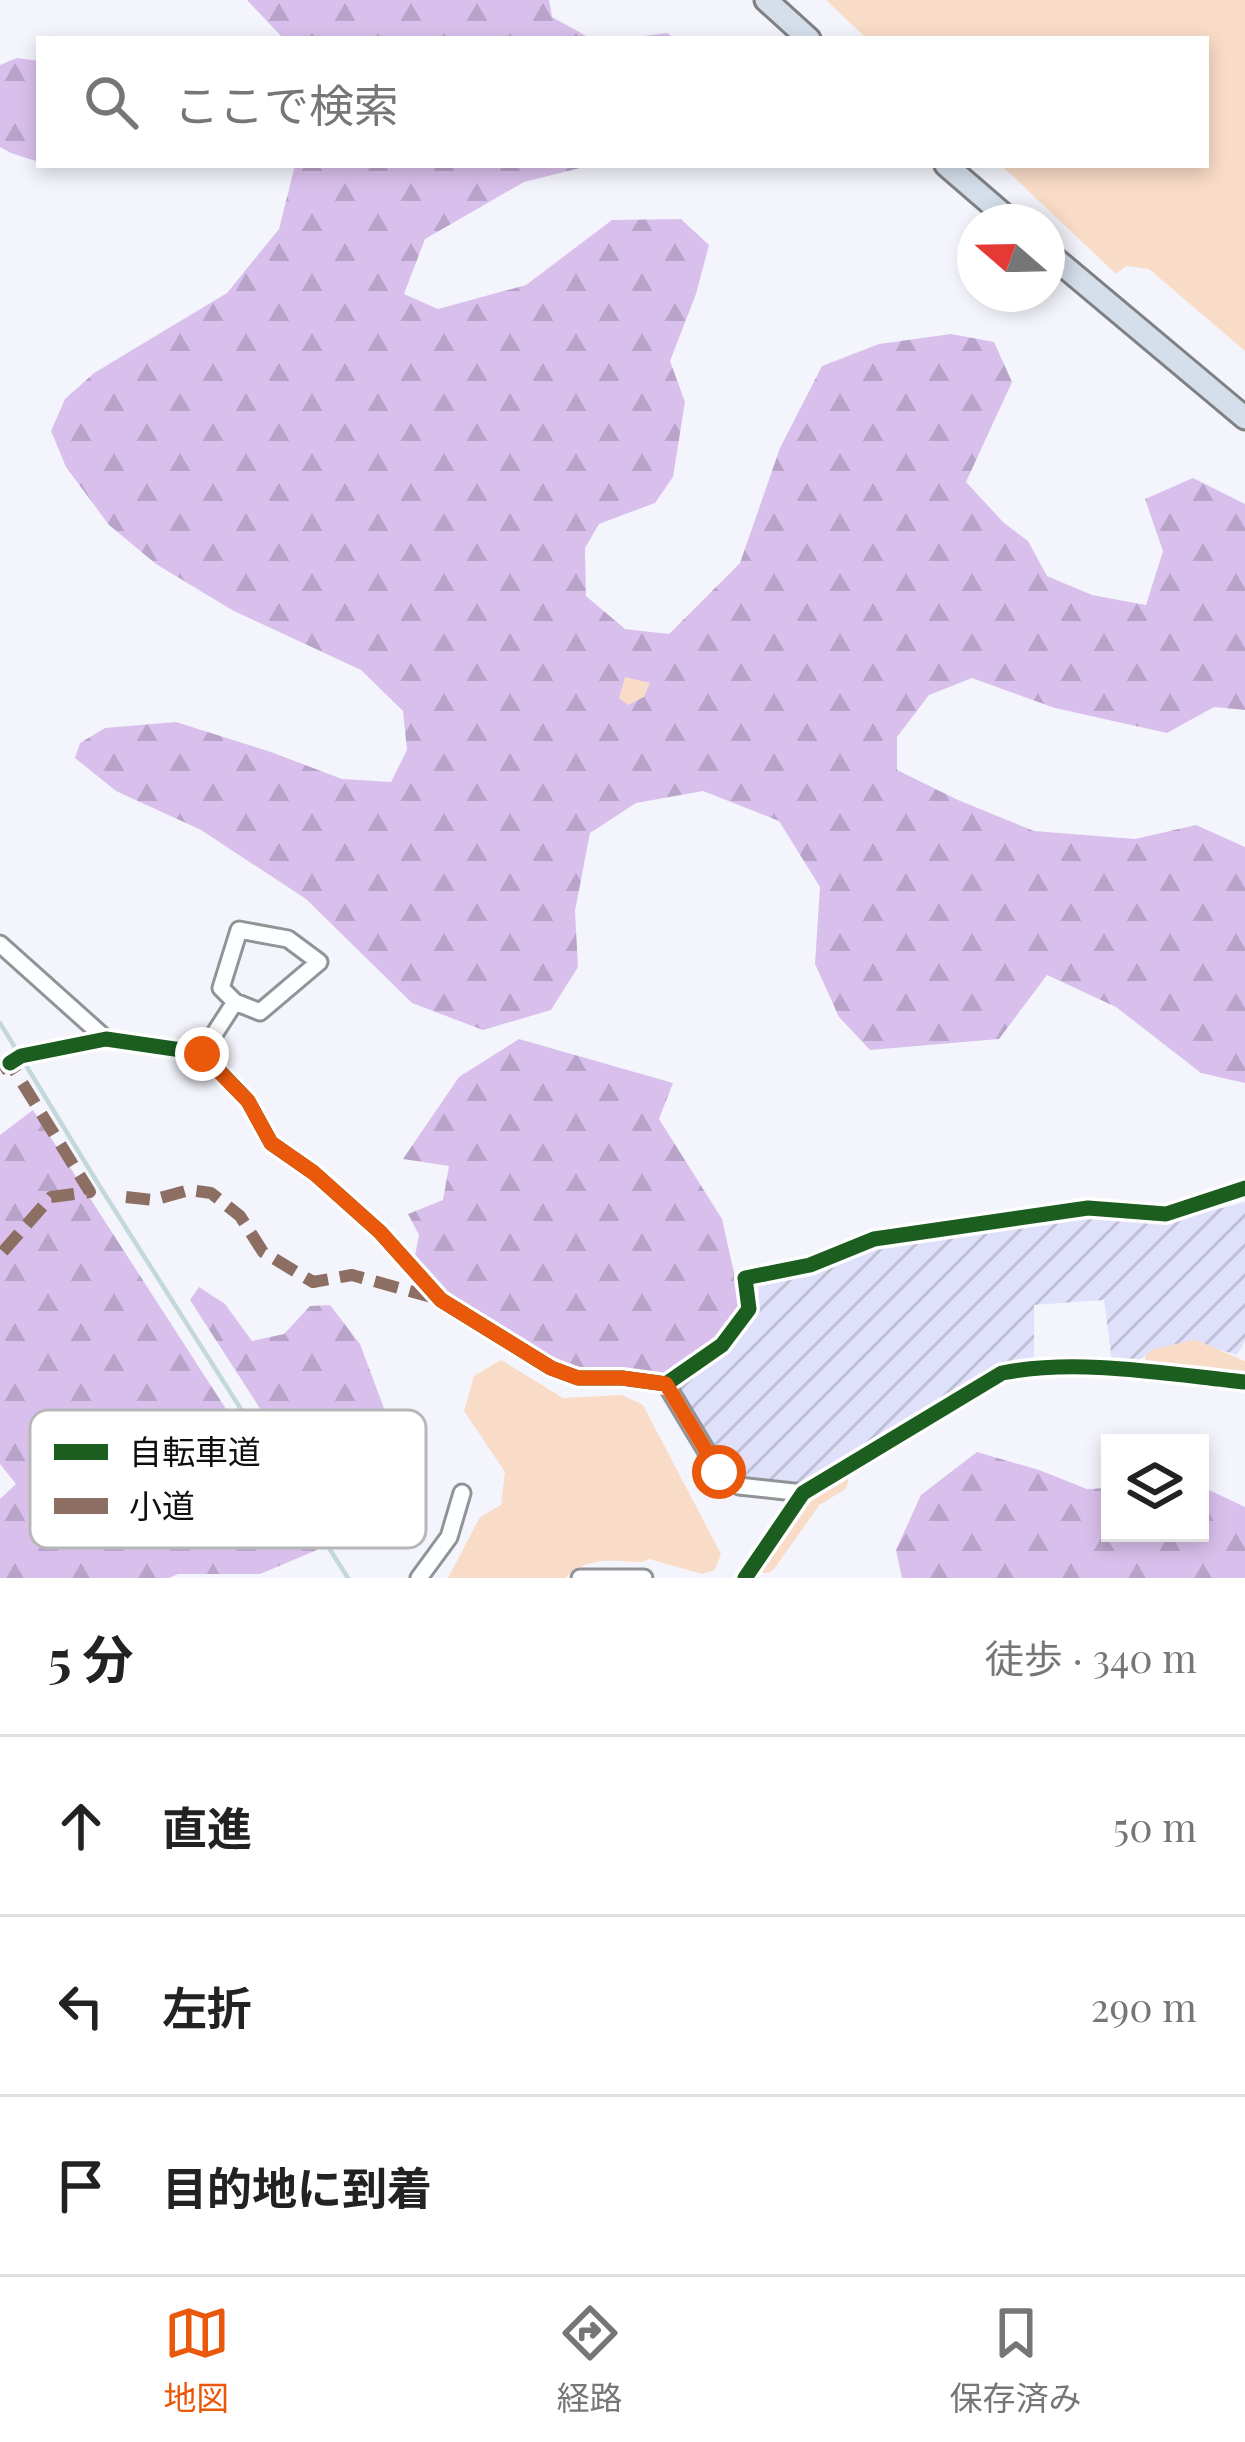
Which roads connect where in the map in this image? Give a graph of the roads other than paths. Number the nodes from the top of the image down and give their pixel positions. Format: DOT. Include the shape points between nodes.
graph roads {
  1 [pos="766,0"];
  2 [pos="805,36"];
  3 [pos="949,168"];
  4 [pos="991,204"];
  5 [pos="1065,267"];
  6 [pos="1245,418"];
  7 [pos="0,944"];
  8 [pos="235,1002"];
  9 [pos="106,1040"];
  10 [pos="202,1054"];
  11 [pos="10,1063"];
  12 [pos="1245,1188"];
  13 [pos="1245,1382"];
  14 [pos="666,1384"];
  15 [pos="462,1493"];
  16 [pos="803,1493"];
  17 [pos="419,1578"];
  18 [pos="580,1578"];
  19 [pos="644,1578"];
  20 [pos="745,1578"];
  1 -- 2 [label="highway"];
  3 -- 4 [label="highway"];
  5 -- 6 [label="highway"];
  7 -- 9 [label="street"];
  8 -- 8 [label="street" via="221,988 239,930 288,939 319,962 260,1012"];
  8 -- 10 [label="street"];
  9 -- 10 [label="street"];
  9 -- 11 [label="street"];
  10 -- 14 [label="street" via="248,1101 271,1143 380,1232 441,1300 551,1368 578,1378"];
  12 -- 14 [label="street" via="1166,1214 1088,1208 874,1239 810,1265 745,1278 749,1309 722,1345"];
  13 -- 16 [label="street" via="1036,1366 1002,1373"];
  14 -- 16 [label="street" via="719,1472 740,1486"];
  15 -- 17 [label="street" via="449,1537"];
  16 -- 20 [label="street"];
  18 -- 19 [label="street"];
}
